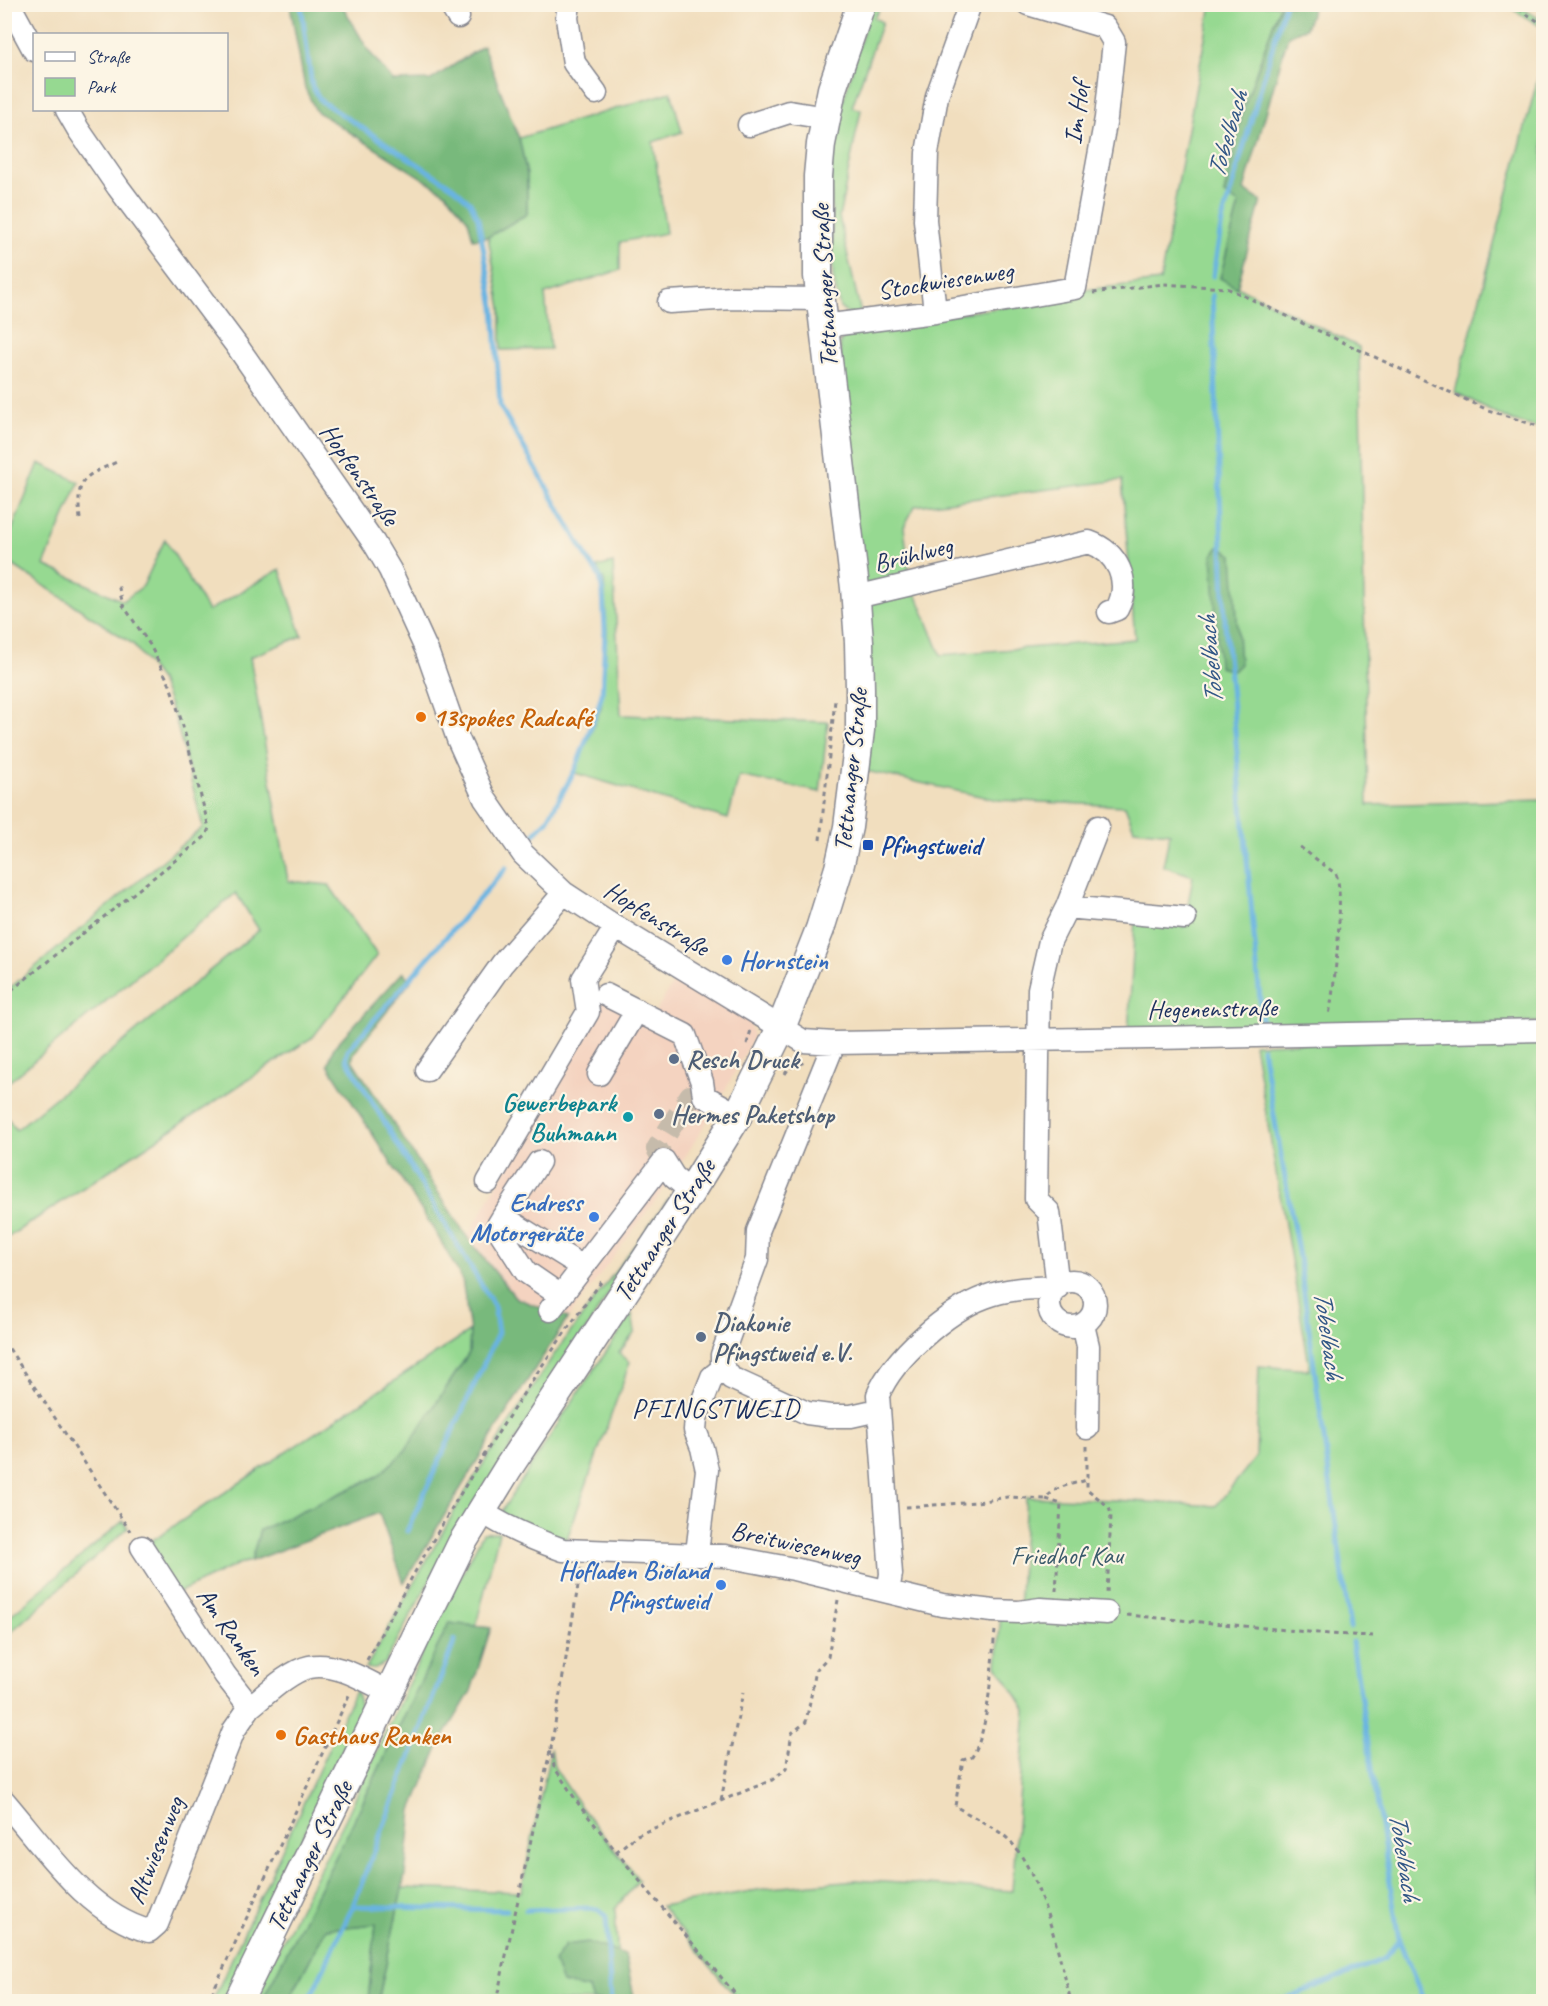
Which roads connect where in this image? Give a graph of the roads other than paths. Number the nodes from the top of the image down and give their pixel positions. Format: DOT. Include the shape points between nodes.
graph roads {
  1 [pos="9,4"];
  2 [pos="569,4"];
  3 [pos="861,4"];
  4 [pos="970,4"];
  5 [pos="1028,4"];
  6 [pos="33,48"];
  7 [pos="597,93"];
  8 [pos="68,111"];
  9 [pos="826,118"];
  10 [pos="749,125"];
  11 [pos="1075,288"];
  12 [pos="669,302"];
  13 [pos="935,312"];
  14 [pos="822,313"];
  15 [pos="856,597"];
  16 [pos="1109,612"];
  17 [pos="1098,826"];
  18 [pos="564,893"];
  19 [pos="1067,907"];
  20 [pos="1185,918"];
  21 [pos="616,927"];
  22 [pos="606,995"];
  23 [pos="637,1011"];
  24 [pos="781,1028"];
  25 [pos="1544,1030"];
  26 [pos="1039,1041"];
  27 [pos="834,1044"];
  28 [pos="427,1070"];
  29 [pos="599,1074"];
  30 [pos="738,1114"];
  31 [pos="539,1162"];
  32 [pos="488,1182"];
  33 [pos="691,1191"];
  34 [pos="503,1217"];
  35 [pos="583,1267"];
  36 [pos="1058,1287"];
  37 [pos="1083,1325"];
  38 [pos="723,1368"];
  39 [pos="878,1410"];
  40 [pos="1087,1428"];
  41 [pos="470,1504"];
  42 [pos="142,1547"];
  43 [pos="697,1553"];
  44 [pos="888,1592"];
  45 [pos="1107,1613"];
  46 [pos="389,1692"];
  47 [pos="250,1707"];
  48 [pos="4,1801"];
  49 [pos="238,2001"];
  1 -- 6 [label="street"];
  2 -- 7 [label="street" via="567,18 574,63"];
  3 -- 9 [label="main road, Tettnanger Straße"];
  4 -- 13 [label="street" via="937,96 927,153 925,220"];
  5 -- 11 [label="street, Im Hof" via="1105,27 1114,42 1106,118"];
  8 -- 18 [label="street, Hopfenstraße" via="374,543 427,651 485,799 523,854"];
  9 -- 10 [label="street" via="789,112"];
  9 -- 14 [label="main road, Tettnanger Straße" via="818,176"];
  11 -- 13 [label="street, Stockwiesenweg"];
  12 -- 14 [label="street, Stockwiesenweg" via="733,298"];
  13 -- 14 [label="street, Stockwiesenweg"];
  14 -- 15 [label="main road, Tettnanger Straße"];
  15 -- 16 [label="street, Brühlweg" via="1089,542 1112,555 1120,572 1122,599 1117,609"];
  15 -- 24 [label="main road, Tettnanger Straße" via="860,730 848,827 820,929"];
  17 -- 19 [label="street"];
  18 -- 21 [label="street, Hopfenstraße"];
  18 -- 28 [label="street, Hopfenstraße" via="502,964"];
  19 -- 20 [label="street"];
  19 -- 26 [label="street" via="1050,941 1039,989"];
  21 -- 24 [label="street, Hopfenstraße"];
  21 -- 32 [label="street" via="584,979 588,1012"];
  22 -- 23 [label="street"];
  23 -- 29 [label="street"];
  23 -- 30 [label="street" via="685,1035 704,1096"];
  24 -- 27 [label="street, Hegenenstraße" via="803,1041"];
  24 -- 30 [label="main road, Tettnanger Straße"];
  25 -- 26 [label="street, Hegenenstraße"];
  26 -- 27 [label="street, Hegenenstraße"];
  26 -- 36 [label="street" via="1036,1199 1049,1212"];
  27 -- 38 [label="street" via="758,1231 757,1259 722,1355"];
  30 -- 33 [label="main road, Tettnanger Straße"];
  31 -- 34 [label="street"];
  33 -- 35 [label="street" via="663,1161"];
  33 -- 41 [label="main road, Tettnanger Straße"];
  34 -- 35 [label="street"];
  34 -- 35 [label="street" via="496,1227 526,1272 555,1303"];
  36 -- 37 [label="street" via="1050,1298 1052,1315 1066,1326"];
  36 -- 37 [label="street" via="1066,1282 1079,1283 1092,1294 1094,1311"];
  36 -- 39 [label="street" via="1011,1290 987,1296 955,1312 893,1367 878,1395"];
  37 -- 40 [label="street" via="1088,1346"];
  38 -- 39 [label="street" via="732,1378 807,1413 851,1416"];
  38 -- 43 [label="street" via="712,1377 696,1418 695,1430 707,1470"];
  39 -- 44 [label="street" via="891,1574"];
  41 -- 43 [label="street, Breitwiesenweg" via="495,1520 564,1550"];
  41 -- 46 [label="main road, Tettnanger Straße" via="462,1544"];
  42 -- 47 [label="street, Am Ranken"];
  43 -- 44 [label="street, Breitwiesenweg" via="747,1558"];
  44 -- 45 [label="street, Breitwiesenweg" via="942,1605 997,1611"];
  46 -- 47 [label="street, Am Ranken" via="322,1666 307,1667"];
  46 -- 49 [label="main road, Tettnanger Straße"];
  47 -- 48 [label="street, Altwiesenweg" via="234,1730 157,1924 149,1931 103,1909 73,1881"];
}
